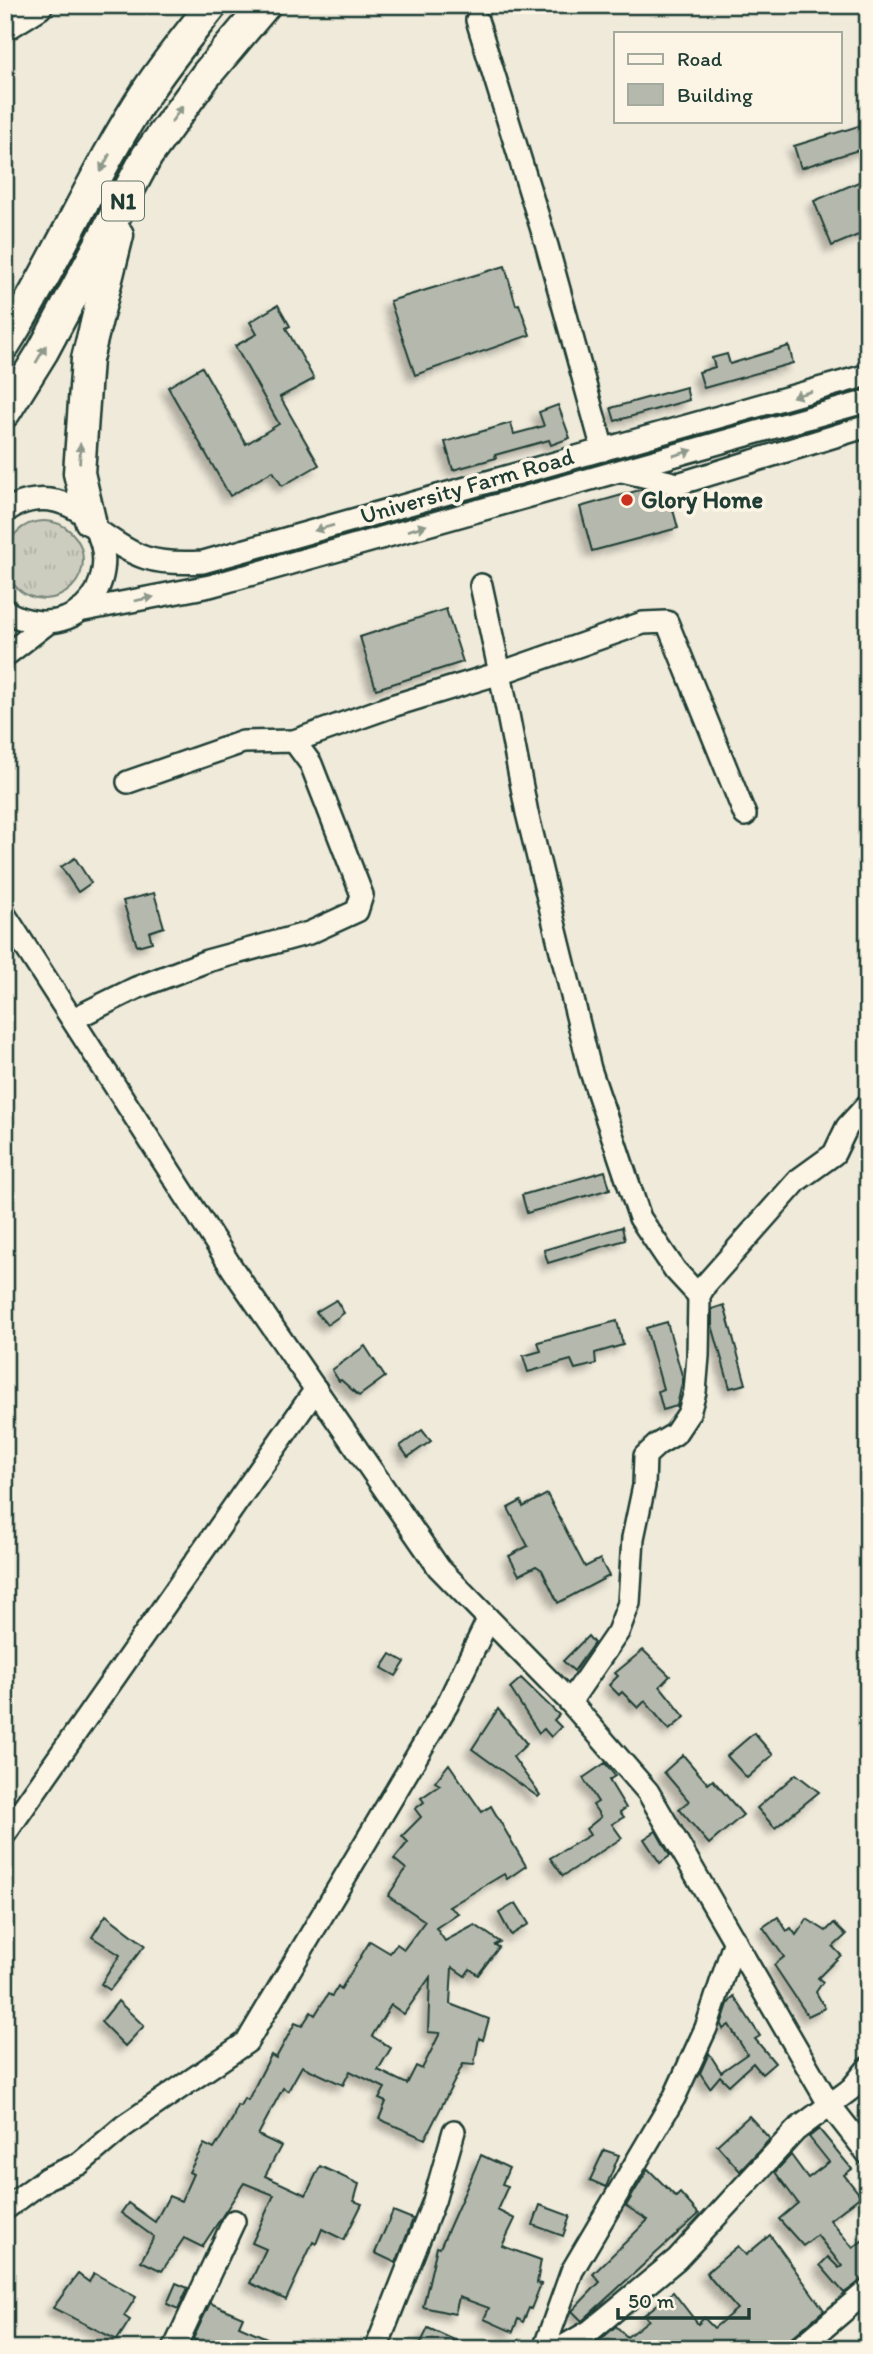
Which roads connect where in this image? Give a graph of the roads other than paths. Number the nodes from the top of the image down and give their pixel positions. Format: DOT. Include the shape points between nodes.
graph roads {
  1 [pos="37,5"];
  2 [pos="212,5"];
  3 [pos="265,5"];
  4 [pos="477,20"];
  5 [pos="5,25"];
  6 [pos="147,156"];
  7 [pos="5,344"];
  8 [pos="868,375"];
  9 [pos="868,401"];
  10 [pos="5,412"];
  11 [pos="868,426"];
  12 [pos="603,450"];
  13 [pos="620,471"];
  14 [pos="5,512"];
  15 [pos="93,525"];
  16 [pos="481,586"];
  17 [pos="79,611"];
  18 [pos="7,612"];
  19 [pos="49,622"];
  20 [pos="5,639"];
  21 [pos="5,656"];
  22 [pos="500,673"];
  23 [pos="294,741"];
  24 [pos="128,782"];
  25 [pos="745,815"];
  26 [pos="5,915"];
  27 [pos="73,1019"];
  28 [pos="868,1104"];
  29 [pos="699,1296"];
  30 [pos="316,1389"];
  31 [pos="488,1620"];
  32 [pos="570,1702"];
  33 [pos="5,1834"];
  34 [pos="735,1940"];
  35 [pos="868,2068"];
  36 [pos="829,2104"];
  37 [pos="454,2131"];
  38 [pos="868,2154"];
  39 [pos="5,2209"];
  40 [pos="234,2221"];
  41 [pos="868,2290"];
  42 [pos="174,2349"];
  43 [pos="376,2349"];
  44 [pos="545,2349"];
  45 [pos="799,2349"];
  1 -- 5 [label="highway"];
  2 -- 7 [label="highway, N1, one-way" via="148,90"];
  6 -- 3 [label="highway, N1, one-way"];
  4 -- 12 [label="street" via="547,246"];
  10 -- 6 [label="highway, N1, one-way" via="43,351"];
  15 -- 6 [label="highway, one-way" via="79,473 87,359 115,244"];
  8 -- 12 [label="street, University Farm Road, one-way"];
  13 -- 9 [label="street, University Farm Road, one-way"];
  11 -- 13 [label="street" via="678,484"];
  12 -- 15 [label="street, University Farm Road, one-way" via="203,562 166,565 128,553"];
  17 -- 13 [label="street, University Farm Road, one-way" via="210,586"];
  14 -- 15 [label="street, University Farm Road" via="29,500 48,499 67,504"];
  15 -- 17 [label="street" via="104,551 103,573 94,595"];
  16 -- 22 [label="street"];
  17 -- 19 [label="street, University Farm Road"];
  18 -- 19 [label="street" via="28,621"];
  18 -- 20 [label="street"];
  19 -- 21 [label="street"];
  22 -- 23 [label="street"];
  22 -- 25 [label="street" via="643,623 667,622"];
  22 -- 29 [label="street" via="527,813 590,1069 640,1218"];
  23 -- 24 [label="street" via="243,742"];
  23 -- 27 [label="street" via="312,764 362,895 356,911 309,933 207,961 148,983"];
  26 -- 27 [label="street"];
  27 -- 30 [label="street" via="234,1271"];
  28 -- 29 [label="street" via="847,1127 834,1154 798,1180 714,1272"];
  29 -- 32 [label="street" via="695,1392 689,1413 675,1434 645,1456 629,1603 618,1632"];
  30 -- 31 [label="street" via="439,1569"];
  30 -- 33 [label="street"];
  31 -- 32 [label="street"];
  31 -- 39 [label="street" via="447,1704 247,2042 124,2126 79,2164 47,2178"];
  32 -- 34 [label="street" via="648,1792"];
  34 -- 36 [label="street"];
  34 -- 44 [label="street" via="706,2028 674,2098 572,2271"];
  35 -- 36 [label="street" via="851,2089"];
  36 -- 38 [label="street"];
  36 -- 44 [label="street" via="796,2130 654,2279 590,2331 564,2346"];
  37 -- 43 [label="street" via="434,2202"];
  40 -- 42 [label="street"];
  41 -- 45 [label="street"];
}
